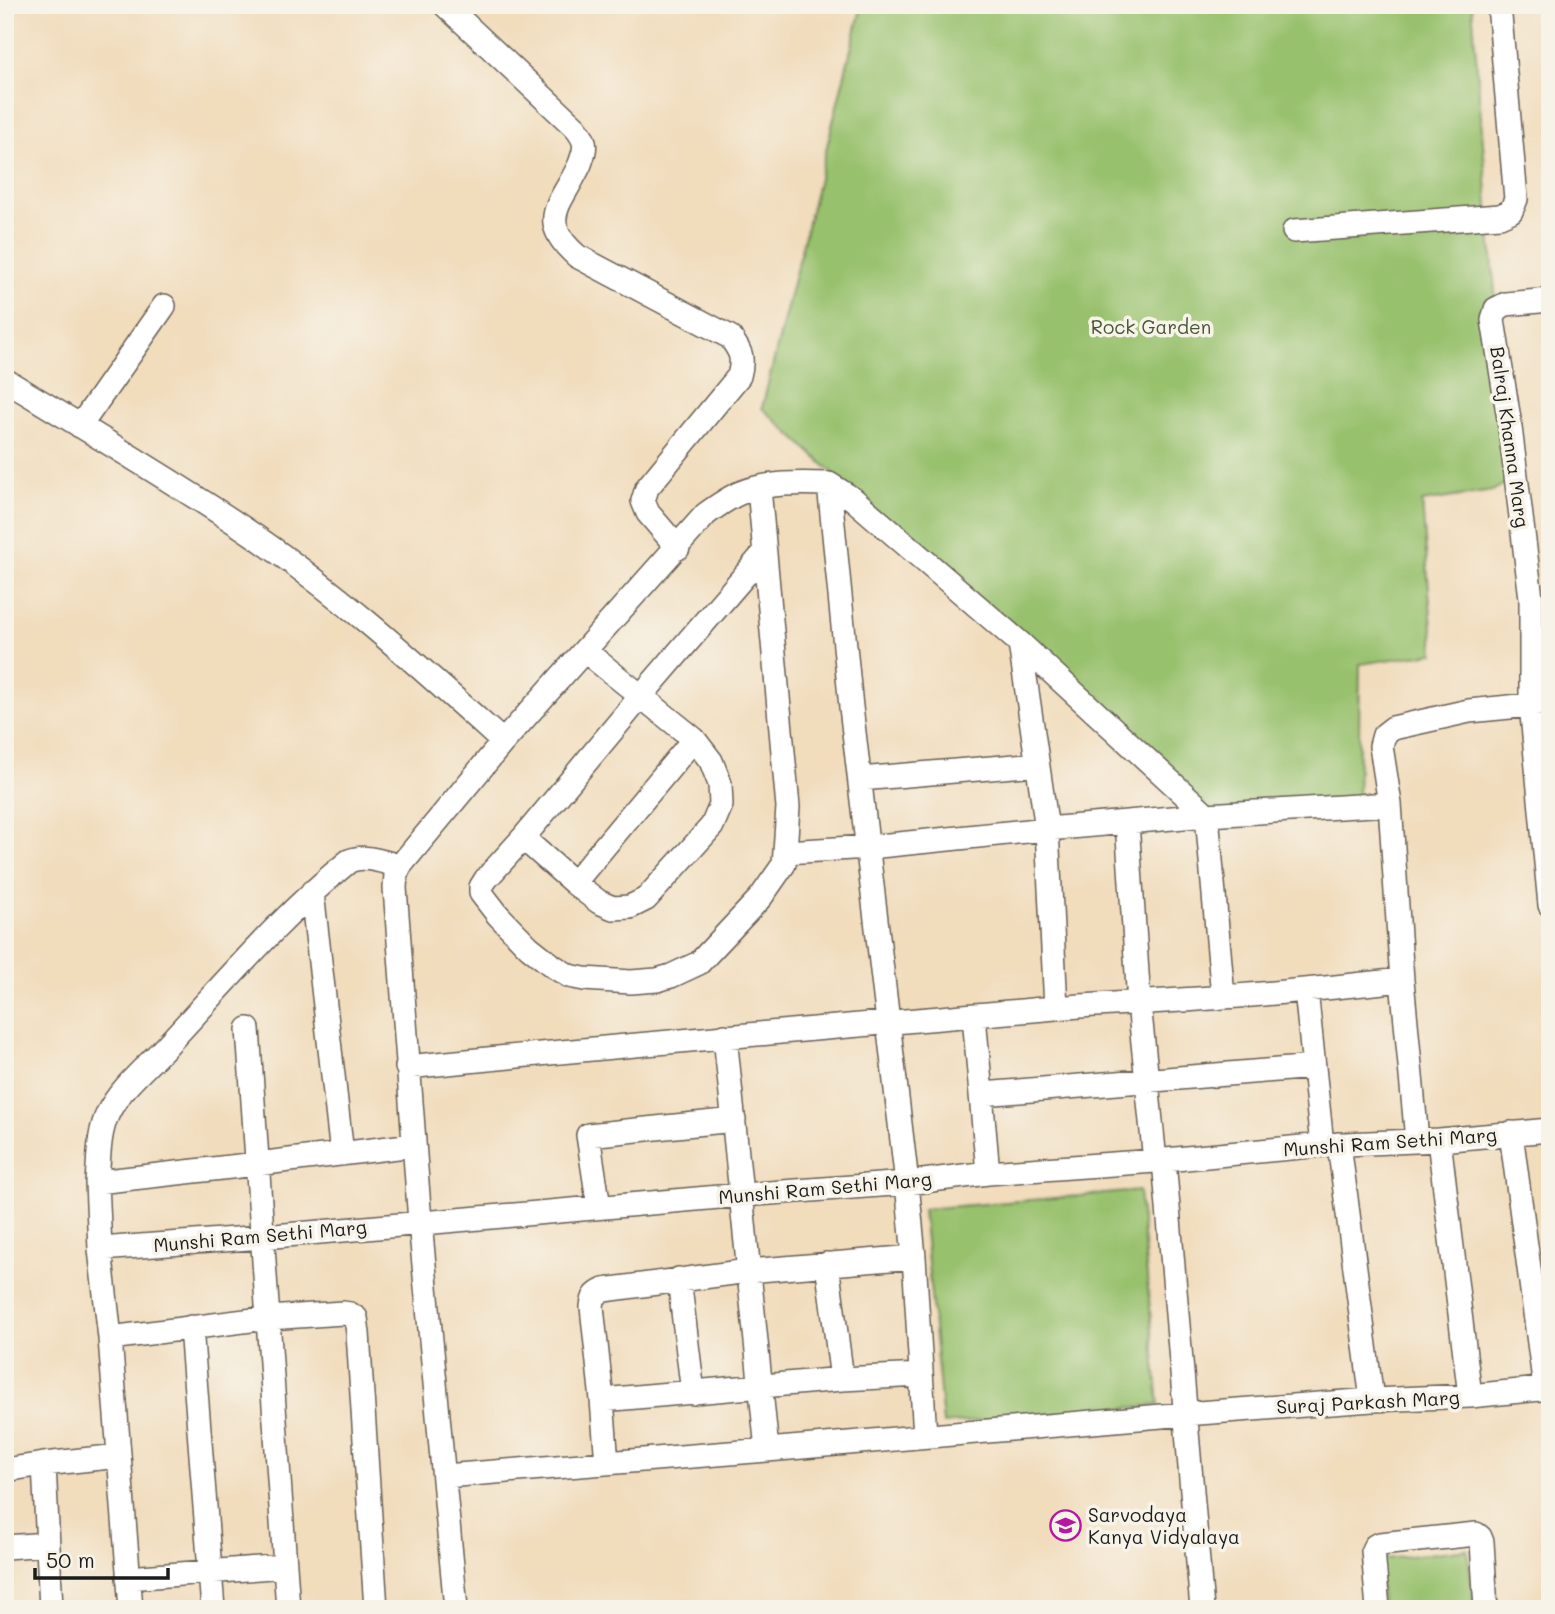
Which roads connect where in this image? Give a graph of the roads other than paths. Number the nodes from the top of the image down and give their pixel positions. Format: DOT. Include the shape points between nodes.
graph roads {
  1 [pos="445,5"];
  2 [pos="1499,5"];
  3 [pos="1294,231"];
  4 [pos="1550,300"];
  5 [pos="164,306"];
  6 [pos="5,380"];
  7 [pos="80,426"];
  8 [pos="829,484"];
  9 [pos="759,488"];
  10 [pos="678,548"];
  11 [pos="764,553"];
  12 [pos="1540,597"];
  13 [pos="1020,643"];
  14 [pos="585,651"];
  15 [pos="641,696"];
  16 [pos="1540,704"];
  17 [pos="694,739"];
  18 [pos="503,742"];
  19 [pos="1037,764"];
  20 [pos="860,779"];
  21 [pos="1390,804"];
  22 [pos="1207,815"];
  23 [pos="1127,822"];
  24 [pos="1046,829"];
  25 [pos="523,838"];
  26 [pos="869,847"];
  27 [pos="785,852"];
  28 [pos="400,866"];
  29 [pos="574,883"];
  30 [pos="312,892"];
  31 [pos="1550,905"];
  32 [pos="1402,980"];
  33 [pos="1306,990"];
  34 [pos="1223,998"];
  35 [pos="1139,1003"];
  36 [pos="1056,1008"];
  37 [pos="974,1016"];
  38 [pos="888,1022"];
  39 [pos="247,1029"];
  40 [pos="725,1036"];
  41 [pos="407,1067"];
  42 [pos="1314,1067"];
  43 [pos="1147,1081"];
  44 [pos="982,1094"];
  45 [pos="734,1120"];
  46 [pos="1550,1130"];
  47 [pos="1511,1133"];
  48 [pos="1428,1140"];
  49 [pos="1330,1144"];
  50 [pos="414,1145"];
  51 [pos="342,1154"];
  52 [pos="1159,1160"];
  53 [pos="257,1164"];
  54 [pos="988,1173"];
  55 [pos="97,1182"];
  56 [pos="907,1184"];
  57 [pos="742,1195"];
  58 [pos="599,1207"];
  59 [pos="420,1222"];
  60 [pos="263,1237"];
  61 [pos="100,1249"];
  62 [pos="914,1257"];
  63 [pos="827,1264"];
  64 [pos="748,1271"];
  65 [pos="679,1279"];
  66 [pos="268,1318"];
  67 [pos="191,1327"];
  68 [pos="110,1338"];
  69 [pos="921,1375"];
  70 [pos="842,1379"];
  71 [pos="760,1387"];
  72 [pos="1547,1388"];
  73 [pos="692,1393"];
  74 [pos="1470,1396"];
  75 [pos="602,1400"];
  76 [pos="1373,1400"];
  77 [pos="1185,1414"];
  78 [pos="925,1436"];
  79 [pos="767,1450"];
  80 [pos="119,1457"];
  81 [pos="607,1463"];
  82 [pos="44,1464"];
  83 [pos="5,1470"];
  84 [pos="444,1476"];
  85 [pos="48,1544"];
  86 [pos="5,1547"];
  87 [pos="285,1566"];
  88 [pos="211,1572"];
  89 [pos="128,1578"];
  90 [pos="51,1609"];
  91 [pos="131,1609"];
  92 [pos="213,1609"];
  93 [pos="288,1609"];
  94 [pos="376,1609"];
  95 [pos="456,1609"];
  96 [pos="1202,1609"];
  97 [pos="1378,1609"];
  98 [pos="1486,1609"];
  1 -- 10 [label="street" via="576,128 584,142 583,157 556,208 554,226 562,243 577,256 730,337 739,349 743,362 739,376 647,488 643,501"];
  2 -- 3 [label="street" via="1516,199 1511,211 1500,216"];
  4 -- 12 [label="street, Balraj Khanna Marg" via="1506,304 1496,309 1493,320"];
  5 -- 7 [label="street"];
  6 -- 7 [label="street"];
  7 -- 18 [label="street" via="241,527 319,584"];
  8 -- 9 [label="street"];
  8 -- 13 [label="street" via="853,499"];
  8 -- 20 [label="street"];
  9 -- 10 [label="street" via="740,493 706,514"];
  9 -- 11 [label="street"];
  10 -- 14 [label="street"];
  11 -- 15 [label="street"];
  11 -- 27 [label="street" via="788,807"];
  12 -- 16 [label="street, Balraj Khanna Marg"];
  13 -- 19 [label="street"];
  13 -- 22 [label="street"];
  14 -- 15 [label="street"];
  14 -- 18 [label="street"];
  15 -- 17 [label="street"];
  15 -- 25 [label="street"];
  16 -- 21 [label="street" via="1469,711 1393,728 1384,735 1381,746"];
  16 -- 31 [label="street, Balraj Khanna Marg"];
  17 -- 29 [label="street"];
  17 -- 29 [label="street" via="711,761 720,784 721,805 712,826 646,899 630,907 613,908"];
  18 -- 28 [label="street"];
  19 -- 20 [label="street"];
  19 -- 24 [label="street"];
  20 -- 26 [label="street"];
  21 -- 22 [label="street"];
  21 -- 32 [label="street"];
  22 -- 23 [label="street"];
  22 -- 34 [label="street"];
  23 -- 24 [label="street"];
  23 -- 35 [label="street"];
  24 -- 26 [label="street"];
  24 -- 36 [label="street"];
  25 -- 27 [label="street" via="486,879 481,887 484,899 529,947 569,976 631,982 664,978 699,963 761,897 784,864"];
  25 -- 29 [label="street"];
  26 -- 27 [label="street"];
  26 -- 38 [label="street"];
  28 -- 30 [label="street" via="356,858"];
  28 -- 41 [label="street" via="395,888"];
  30 -- 51 [label="street"];
  30 -- 55 [label="street" via="113,1105 102,1131"];
  32 -- 33 [label="street"];
  32 -- 48 [label="street"];
  33 -- 34 [label="street"];
  33 -- 42 [label="street"];
  34 -- 35 [label="street"];
  35 -- 36 [label="street"];
  35 -- 43 [label="street"];
  36 -- 37 [label="street"];
  37 -- 38 [label="street"];
  37 -- 44 [label="street"];
  38 -- 40 [label="street"];
  38 -- 56 [label="street"];
  39 -- 53 [label="street"];
  40 -- 41 [label="street"];
  40 -- 45 [label="street"];
  41 -- 50 [label="street"];
  42 -- 43 [label="street"];
  42 -- 49 [label="street"];
  43 -- 44 [label="street"];
  43 -- 52 [label="street"];
  44 -- 54 [label="street"];
  45 -- 57 [label="street"];
  45 -- 58 [label="street" via="588,1135"];
  46 -- 47 [label="street, Munshi Ram Sethi Marg"];
  47 -- 48 [label="street, Munshi Ram Sethi Marg"];
  47 -- 72 [label="street"];
  48 -- 49 [label="street, Munshi Ram Sethi Marg"];
  48 -- 74 [label="street"];
  49 -- 52 [label="street, Munshi Ram Sethi Marg"];
  49 -- 76 [label="street"];
  50 -- 51 [label="street"];
  50 -- 59 [label="street"];
  51 -- 53 [label="street"];
  52 -- 54 [label="street, Munshi Ram Sethi Marg"];
  52 -- 77 [label="street"];
  53 -- 55 [label="street"];
  53 -- 60 [label="street"];
  54 -- 56 [label="street, Munshi Ram Sethi Marg"];
  55 -- 61 [label="street"];
  56 -- 57 [label="street, Munshi Ram Sethi Marg"];
  56 -- 62 [label="street"];
  57 -- 58 [label="street, Munshi Ram Sethi Marg"];
  57 -- 64 [label="street"];
  58 -- 59 [label="street, Munshi Ram Sethi Marg"];
  59 -- 60 [label="street, Munshi Ram Sethi Marg"];
  59 -- 84 [label="street"];
  60 -- 61 [label="street, Munshi Ram Sethi Marg"];
  60 -- 66 [label="street"];
  61 -- 68 [label="street"];
  62 -- 63 [label="street"];
  62 -- 69 [label="street"];
  63 -- 64 [label="street"];
  63 -- 70 [label="street"];
  64 -- 65 [label="street"];
  64 -- 71 [label="street"];
  65 -- 73 [label="street"];
  65 -- 75 [label="street" via="596,1294 592,1307"];
  66 -- 67 [label="street"];
  66 -- 87 [label="street"];
  66 -- 94 [label="street" via="343,1313 355,1318"];
  67 -- 68 [label="street"];
  67 -- 88 [label="street"];
  68 -- 80 [label="street"];
  69 -- 70 [label="street"];
  69 -- 78 [label="street"];
  70 -- 71 [label="street"];
  71 -- 73 [label="street"];
  71 -- 79 [label="street"];
  72 -- 74 [label="street, Suraj Parkash Marg"];
  73 -- 75 [label="street"];
  74 -- 76 [label="street, Suraj Parkash Marg"];
  75 -- 81 [label="street"];
  76 -- 77 [label="street, Suraj Parkash Marg"];
  77 -- 78 [label="street, Suraj Parkash Marg"];
  77 -- 96 [label="street"];
  78 -- 79 [label="street, Suraj Parkash Marg"];
  79 -- 81 [label="street, Suraj Parkash Marg"];
  80 -- 82 [label="street"];
  80 -- 89 [label="street"];
  81 -- 84 [label="street, Suraj Parkash Marg"];
  82 -- 83 [label="street"];
  82 -- 85 [label="street"];
  84 -- 95 [label="street"];
  85 -- 86 [label="street"];
  85 -- 90 [label="street"];
  87 -- 88 [label="street"];
  87 -- 93 [label="street"];
  88 -- 89 [label="street"];
  88 -- 92 [label="street"];
  89 -- 91 [label="street"];
  97 -- 98 [label="street" via="1375,1546 1476,1534 1482,1542"];
}
